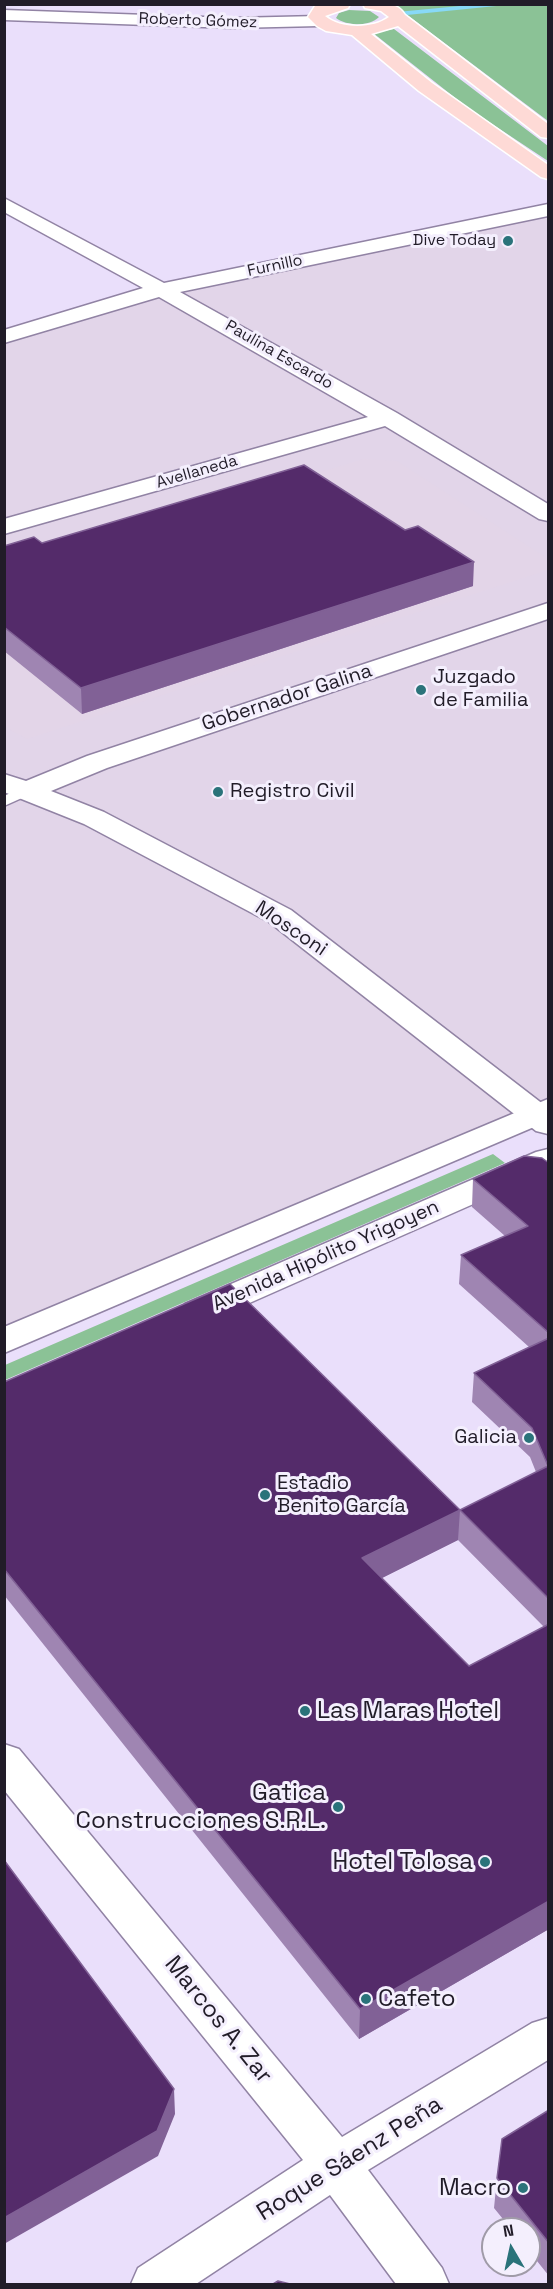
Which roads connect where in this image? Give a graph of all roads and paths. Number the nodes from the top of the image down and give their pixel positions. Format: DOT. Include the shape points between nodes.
graph roads {
  1 [pos="377,5"];
  2 [pos="328,9"];
  3 [pos="69,11"];
  4 [pos="4,15"];
  5 [pos="398,18"];
  6 [pos="356,30"];
  7 [pos="549,133"];
  8 [pos="549,173"];
  9 [pos="4,204"];
  10 [pos="549,210"];
  11 [pos="163,289"];
  12 [pos="4,337"];
  13 [pos="389,418"];
  14 [pos="549,514"];
  15 [pos="4,527"];
  16 [pos="549,611"];
  17 [pos="12,792"];
  18 [pos="545,1116"];
  19 [pos="549,1159"];
  20 [pos="166,1326"];
  21 [pos="4,1341"];
  22 [pos="4,1760"];
  23 [pos="549,2037"];
  24 [pos="336,2165"];
  25 [pos="155,2284"];
  26 [pos="425,2284"];
  1 -- 5 [label="main road" via="392,10"];
  2 -- 3 [label="street, Roberto Gómez" via="233,23"];
  2 -- 6 [label="main road" via="331,27"];
  3 -- 4 [label="street, Roberto Gómez"];
  5 -- 6 [label="main road" via="386,26"];
  5 -- 7 [label="main road"];
  6 -- 8 [label="main road" via="451,106"];
  9 -- 11 [label="street, Paulina Escardo"];
  10 -- 11 [label="street, Furnillo"];
  11 -- 12 [label="street, Furnillo"];
  11 -- 13 [label="street, Paulina Escardo"];
  13 -- 14 [label="street, Paulina Escardo"];
  13 -- 15 [label="street, Avellaneda"];
  16 -- 17 [label="street, Gobernador Galina"];
  17 -- 18 [label="street, Mosconi" via="94,818 280,916"];
  18 -- 21 [label="street"];
  19 -- 20 [label="street, Avenida Hipólito Yrigoyen"];
  22 -- 24 [label="street, Marcos A. Zar"];
  23 -- 24 [label="street, Roque Sáenz Peña"];
  24 -- 25 [label="street, Roque Sáenz Peña"];
  24 -- 26 [label="street, Marcos A. Zar"];
}
